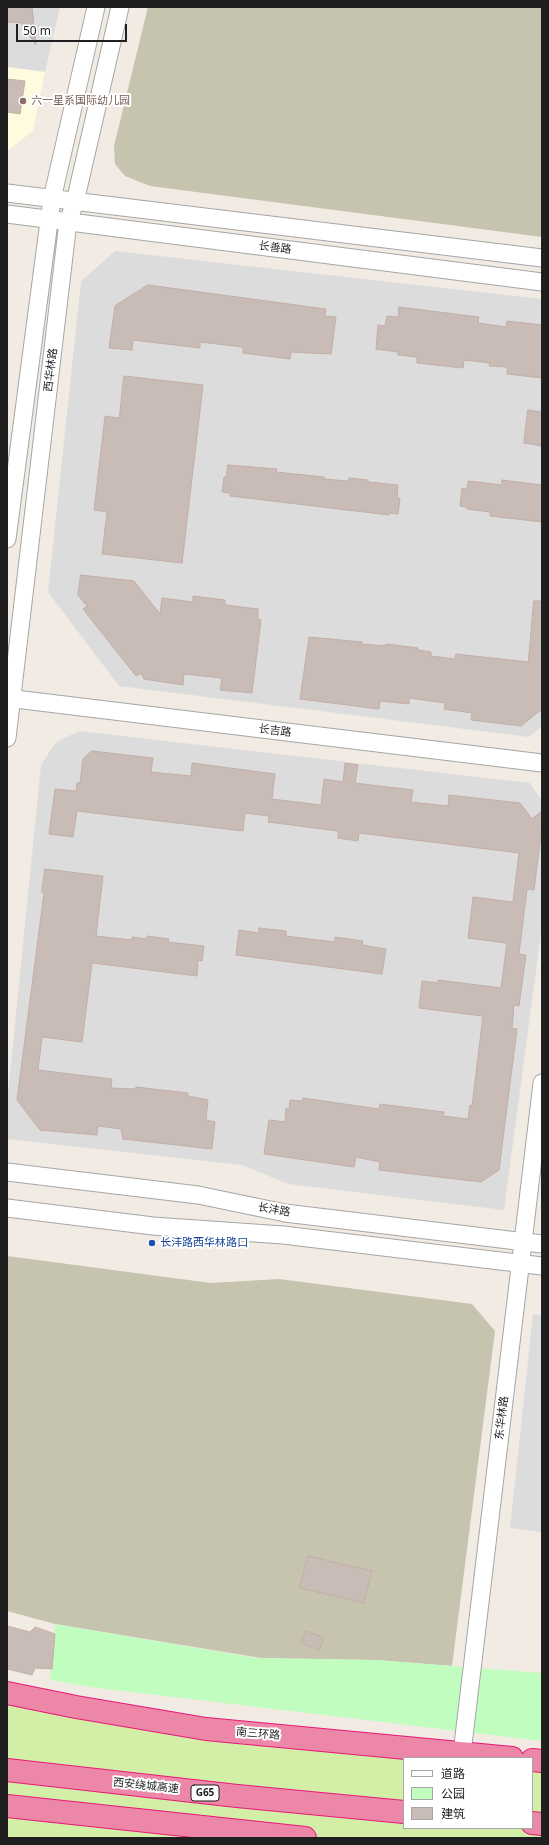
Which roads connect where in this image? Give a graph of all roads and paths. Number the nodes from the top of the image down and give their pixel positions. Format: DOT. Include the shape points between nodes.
graph roads {
  1 [pos="96,7"];
  2 [pos="120,7"];
  3 [pos="7,193"];
  4 [pos="52,199"];
  5 [pos="75,202"];
  6 [pos="7,214"];
  7 [pos="49,220"];
  8 [pos="68,222"];
  9 [pos="542,258"];
  10 [pos="542,282"];
  11 [pos="7,539"];
  12 [pos="10,698"];
  13 [pos="7,738"];
  14 [pos="542,763"];
  15 [pos="542,1083"];
  16 [pos="7,1172"];
  17 [pos="7,1208"];
  18 [pos="523,1242"];
  19 [pos="542,1244"];
  20 [pos="520,1264"];
  21 [pos="542,1266"];
  22 [pos="7,1693"];
  23 [pos="462,1753"];
  24 [pos="502,1757"];
  25 [pos="7,1770"];
  26 [pos="7,1806"];
  27 [pos="403,1812"];
  28 [pos="305,1838"];
  1 -- 4 [label="street, 西华林路"];
  2 -- 5 [label="street, 西华林路"];
  3 -- 4 [label="street, 长善路"];
  4 -- 5 [label="street, 长善路"];
  4 -- 7 [label="street, 西华林路"];
  5 -- 8 [label="street, 西华林路"];
  5 -- 9 [label="street, 长善路"];
  6 -- 7 [label="street, 长善路"];
  7 -- 8 [label="street, 长善路"];
  7 -- 11 [label="street, 西华林路"];
  8 -- 10 [label="street, 长善路"];
  8 -- 12 [label="street, 西华林路"];
  12 -- 13 [label="street, 西华林路"];
  12 -- 14 [label="street, 长吉路"];
  15 -- 18 [label="street, 东华林路"];
  16 -- 18 [label="street, 长沣路" via="198,1195 285,1213"];
  17 -- 20 [label="street, 长沣路" via="153,1226 283,1235"];
  18 -- 19 [label="street, 长沣路"];
  18 -- 20 [label="street, 东华林路"];
  20 -- 21 [label="street, 长沣路"];
  20 -- 23 [label="street, 东华林路"];
  22 -- 23 [label="highway, 南三环路" via="206,1729"];
  23 -- 24 [label="highway, 南三环路"];
  25 -- 27 [label="highway, 西安绕城高速 / G65"];
  26 -- 28 [label="highway"];
}
